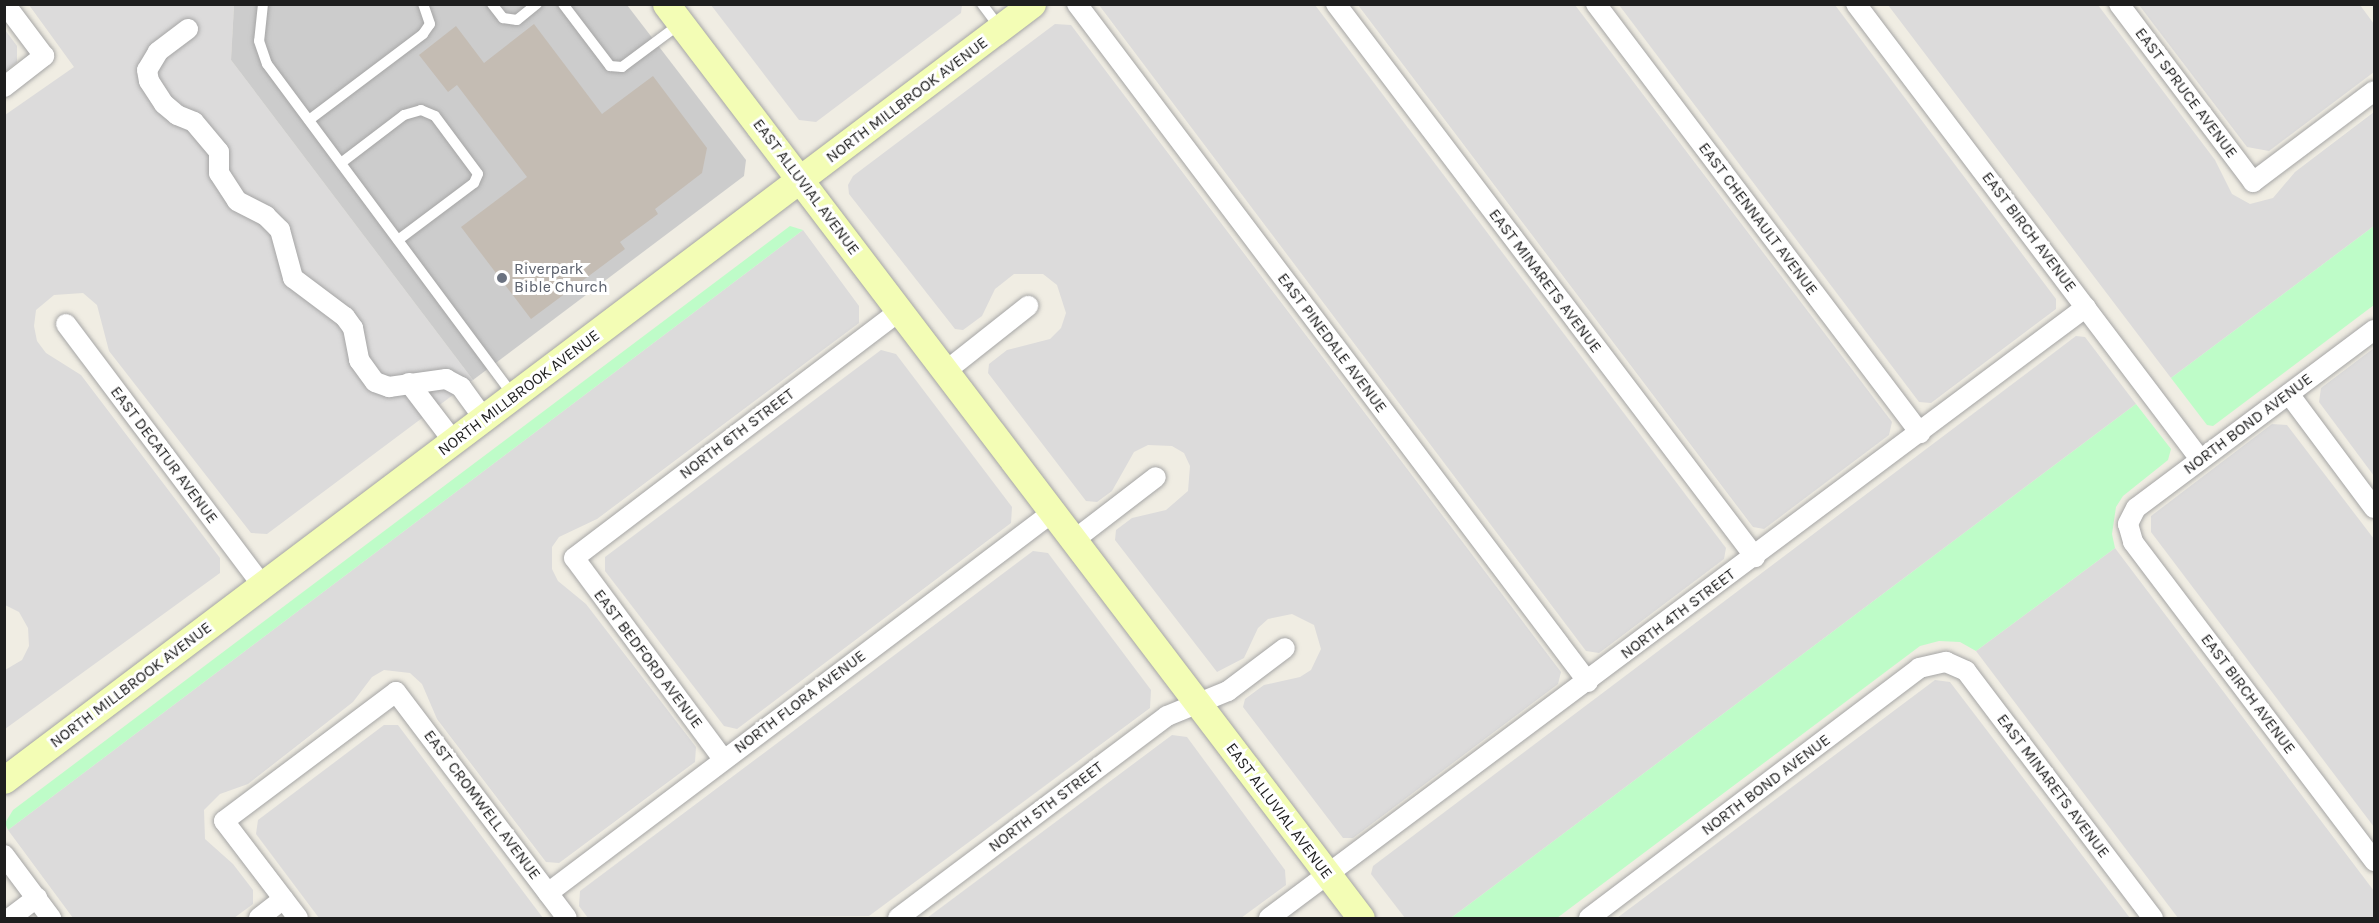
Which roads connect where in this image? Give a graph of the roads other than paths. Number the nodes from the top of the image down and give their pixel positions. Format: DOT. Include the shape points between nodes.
graph roads {
  1 [pos="5,4"];
  2 [pos="263,4"];
  3 [pos="423,4"];
  4 [pos="492,4"];
  5 [pos="537,4"];
  6 [pos="563,4"];
  7 [pos="982,4"];
  8 [pos="1077,4"];
  9 [pos="1336,4"];
  10 [pos="1596,4"];
  11 [pos="1856,4"];
  12 [pos="2119,4"];
  13 [pos="1017,13"];
  14 [pos="674,14"];
  15 [pos="188,29"];
  16 [pos="4,87"];
  17 [pos="2374,91"];
  18 [pos="309,120"];
  19 [pos="341,163"];
  20 [pos="801,180"];
  21 [pos="398,240"];
  22 [pos="1028,306"];
  23 [pos="2086,307"];
  24 [pos="900,311"];
  25 [pos="66,324"];
  26 [pos="2374,330"];
  27 [pos="945,371"];
  28 [pos="409,383"];
  29 [pos="2289,394"];
  30 [pos="515,396"];
  31 [pos="484,419"];
  32 [pos="1920,432"];
  33 [pos="453,442"];
  34 [pos="2200,459"];
  35 [pos="1156,477"];
  36 [pos="2374,508"];
  37 [pos="1053,512"];
  38 [pos="2128,524"];
  39 [pos="1074,540"];
  40 [pos="1755,557"];
  41 [pos="574,558"];
  42 [pos="263,586"];
  43 [pos="1285,648"];
  44 [pos="1946,662"];
  45 [pos="1588,682"];
  46 [pos="1198,703"];
  47 [pos="723,759"];
  48 [pos="4,780"];
  49 [pos="4,855"];
  50 [pos="2374,861"];
  51 [pos="1328,875"];
  52 [pos="548,893"];
  53 [pos="37,898"];
  54 [pos="283,899"];
  55 [pos="10,918"];
  56 [pos="51,918"];
  57 [pos="259,918"];
  58 [pos="298,918"];
  59 [pos="567,918"];
  60 [pos="897,918"];
  61 [pos="1269,918"];
  62 [pos="1361,918"];
  63 [pos="1590,918"];
  64 [pos="2153,918"];
  1 -- 16 [label="street" via="44,56"];
  2 -- 18 [label="lane" via="259,41 267,64"];
  3 -- 18 [label="lane" via="430,24 423,34"];
  4 -- 5 [label="lane" via="503,18 517,20"];
  6 -- 14 [label="lane" via="610,66 622,67"];
  7 -- 13 [label="lane"];
  8 -- 45 [label="street, EAST PINEDALE AVENUE"];
  9 -- 40 [label="street, EAST MINARETS AVENUE"];
  10 -- 32 [label="street, EAST CHENNAULT AVENUE"];
  11 -- 23 [label="street, EAST BIRCH AVENUE"];
  12 -- 17 [label="street, EAST SPRUCE AVENUE" via="2253,182"];
  13 -- 20 [label="street, NORTH MILLBROOK AVENUE"];
  14 -- 20 [label="street, EAST ALLUVIAL AVENUE"];
  15 -- 28 [label="street" via="158,52 147,70 164,104 194,122 219,152 219,173 237,201 266,216 280,230 294,278 345,317 353,328 359,360 375,382 389,387"];
  18 -- 19 [label="lane"];
  19 -- 21 [label="lane"];
  19 -- 21 [label="lane" via="404,115 421,110 435,116 478,174 474,183"];
  20 -- 24 [label="street, EAST ALLUVIAL AVENUE"];
  20 -- 30 [label="street, NORTH MILLBROOK AVENUE"];
  21 -- 30 [label="lane"];
  22 -- 27 [label="street"];
  23 -- 32 [label="street, NORTH 4TH STREET"];
  23 -- 34 [label="street, EAST BIRCH AVENUE"];
  24 -- 27 [label="street, EAST ALLUVIAL AVENUE"];
  24 -- 41 [label="street, NORTH 6TH STREET"];
  25 -- 42 [label="street, EAST DECATUR AVENUE"];
  26 -- 29 [label="street, NORTH BOND AVENUE"];
  27 -- 37 [label="street, EAST ALLUVIAL AVENUE"];
  28 -- 31 [label="street" via="446,379 461,387"];
  28 -- 33 [label="street"];
  29 -- 34 [label="street, NORTH BOND AVENUE"];
  29 -- 36 [label="street"];
  30 -- 31 [label="street, NORTH MILLBROOK AVENUE"];
  31 -- 33 [label="street, NORTH MILLBROOK AVENUE"];
  32 -- 40 [label="street, NORTH 4TH STREET"];
  33 -- 42 [label="street, NORTH MILLBROOK AVENUE"];
  34 -- 38 [label="street, NORTH BOND AVENUE" via="2136,508"];
  35 -- 39 [label="street"];
  37 -- 39 [label="street, EAST ALLUVIAL AVENUE"];
  37 -- 47 [label="street, NORTH FLORA AVENUE"];
  38 -- 50 [label="street, EAST BIRCH AVENUE" via="2133,542"];
  39 -- 46 [label="street, EAST ALLUVIAL AVENUE"];
  40 -- 45 [label="street, NORTH 4TH STREET"];
  41 -- 47 [label="street, EAST BEDFORD AVENUE"];
  42 -- 48 [label="street, NORTH MILLBROOK AVENUE"];
  43 -- 46 [label="street" via="1228,691"];
  44 -- 63 [label="street, NORTH BOND AVENUE" via="1919,668"];
  44 -- 64 [label="street, EAST MINARETS AVENUE" via="1966,671"];
  45 -- 51 [label="street, NORTH 4TH STREET"];
  46 -- 51 [label="street, EAST ALLUVIAL AVENUE"];
  46 -- 60 [label="street, NORTH 5TH STREET" via="1167,716"];
  47 -- 52 [label="street, NORTH FLORA AVENUE"];
  49 -- 53 [label="street"];
  51 -- 61 [label="street, NORTH 4TH STREET"];
  51 -- 62 [label="street, EAST ALLUVIAL AVENUE"];
  52 -- 54 [label="street, EAST CROMWELL AVENUE" via="396,692 224,821"];
  52 -- 59 [label="street, EAST CROMWELL AVENUE"];
  53 -- 55 [label="street"];
  53 -- 56 [label="street"];
  54 -- 57 [label="street"];
  54 -- 58 [label="street"];
}
